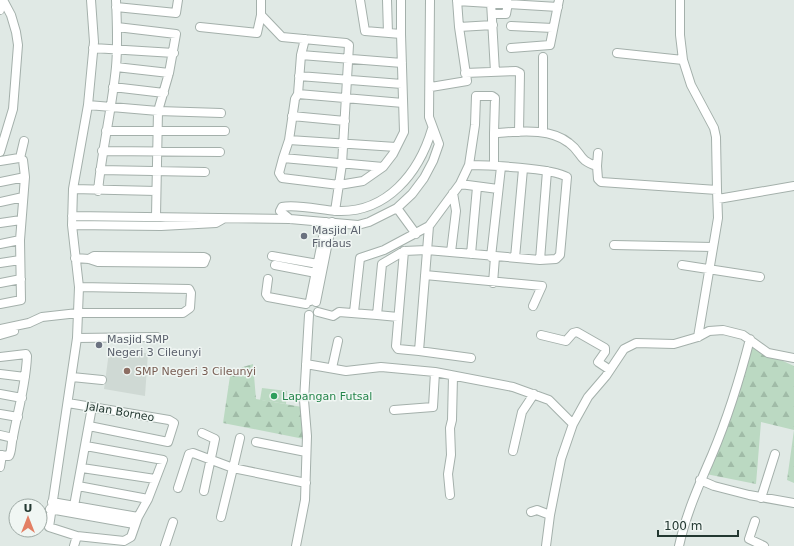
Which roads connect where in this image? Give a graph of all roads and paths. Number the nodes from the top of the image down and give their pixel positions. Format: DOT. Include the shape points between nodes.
graph roads {
  1 [pos="2,0"];
  2 [pos="91,0"];
  3 [pos="178,0"];
  4 [pos="261,0"];
  5 [pos="360,0"];
  6 [pos="386,0"];
  7 [pos="401,0"];
  8 [pos="430,0"];
  9 [pos="680,0"];
  10 [pos="457,1"];
  11 [pos="477,1"];
  12 [pos="494,2"];
  13 [pos="514,2"];
  14 [pos="116,3"];
  15 [pos="538,3"];
  16 [pos="559,3"];
  17 [pos="0,10"];
  18 [pos="492,14"];
  19 [pos="261,15"];
  20 [pos="493,25"];
  21 [pos="511,26"];
  22 [pos="117,27"];
  23 [pos="200,27"];
  24 [pos="459,27"];
  25 [pos="553,28"];
  26 [pos="388,33"];
  27 [pos="401,34"];
  28 [pos="305,39"];
  29 [pos="93,48"];
  30 [pos="117,48"];
  31 [pos="511,48"];
  32 [pos="174,53"];
  33 [pos="617,53"];
  34 [pos="301,55"];
  35 [pos="543,57"];
  36 [pos="350,59"];
  37 [pos="683,60"];
  38 [pos="402,63"];
  39 [pos="116,67"];
  40 [pos="495,72"];
  41 [pos="466,73"];
  42 [pos="170,74"];
  43 [pos="299,76"];
  44 [pos="347,80"];
  45 [pos="402,84"];
  46 [pos="113,87"];
  47 [pos="431,87"];
  48 [pos="164,93"];
  49 [pos="298,94"];
  50 [pos="345,100"];
  51 [pos="404,103"];
  52 [pos="88,105"];
  53 [pos="110,108"];
  54 [pos="158,111"];
  55 [pos="221,113"];
  56 [pos="292,116"];
  57 [pos="345,121"];
  58 [pos="432,129"];
  59 [pos="106,131"];
  60 [pos="225,131"];
  61 [pos="157,132"];
  62 [pos="520,132"];
  63 [pos="543,132"];
  64 [pos="494,133"];
  65 [pos="289,140"];
  66 [pos="24,141"];
  67 [pos="343,142"];
  68 [pos="396,147"];
  69 [pos="102,151"];
  70 [pos="156,151"];
  71 [pos="0,152"];
  72 [pos="220,152"];
  73 [pos="598,153"];
  74 [pos="20,158"];
  75 [pos="283,158"];
  76 [pos="0,161"];
  77 [pos="342,164"];
  78 [pos="469,165"];
  79 [pos="497,166"];
  80 [pos="597,166"];
  81 [pos="383,167"];
  82 [pos="523,169"];
  83 [pos="100,170"];
  84 [pos="156,171"];
  85 [pos="205,172"];
  86 [pos="547,172"];
  87 [pos="25,177"];
  88 [pos="0,182"];
  89 [pos="460,184"];
  90 [pos="340,185"];
  91 [pos="794,186"];
  92 [pos="477,187"];
  93 [pos="73,189"];
  94 [pos="498,189"];
  95 [pos="98,191"];
  96 [pos="156,191"];
  97 [pos="454,193"];
  98 [pos="717,195"];
  99 [pos="23,197"];
  100 [pos="0,202"];
  101 [pos="397,208"];
  102 [pos="335,211"];
  103 [pos="72,216"];
  104 [pos="156,216"];
  105 [pos="223,219"];
  106 [pos="290,219"];
  107 [pos="21,220"];
  108 [pos="329,222"];
  109 [pos="0,223"];
  110 [pos="72,225"];
  111 [pos="430,226"];
  112 [pos="416,234"];
  113 [pos="20,240"];
  114 [pos="0,244"];
  115 [pos="614,245"];
  116 [pos="713,247"];
  117 [pos="427,250"];
  118 [pos="404,252"];
  119 [pos="451,252"];
  120 [pos="472,254"];
  121 [pos="272,256"];
  122 [pos="493,257"];
  123 [pos="75,258"];
  124 [pos="514,258"];
  125 [pos="89,259"];
  126 [pos="20,260"];
  127 [pos="540,260"];
  128 [pos="0,263"];
  129 [pos="318,264"];
  130 [pos="275,265"];
  131 [pos="682,265"];
  132 [pos="709,269"];
  133 [pos="316,273"];
  134 [pos="425,276"];
  135 [pos="760,277"];
  136 [pos="21,279"];
  137 [pos="268,279"];
  138 [pos="0,283"];
  139 [pos="493,283"];
  140 [pos="79,287"];
  141 [pos="311,302"];
  142 [pos="0,304"];
  143 [pos="533,306"];
  144 [pos="318,312"];
  145 [pos="354,312"];
  146 [pos="78,313"];
  147 [pos="377,314"];
  148 [pos="309,315"];
  149 [pos="398,317"];
  150 [pos="30,323"];
  151 [pos="0,329"];
  152 [pos="0,334"];
  153 [pos="541,335"];
  154 [pos="157,337"];
  155 [pos="698,337"];
  156 [pos="77,338"];
  157 [pos="750,339"];
  158 [pos="338,341"];
  159 [pos="419,351"];
  160 [pos="0,357"];
  161 [pos="471,358"];
  162 [pos="794,358"];
  163 [pos="306,364"];
  164 [pos="332,368"];
  165 [pos="610,370"];
  166 [pos="435,372"];
  167 [pos="0,374"];
  168 [pos="453,376"];
  169 [pos="25,377"];
  170 [pos="72,378"];
  171 [pos="102,380"];
  172 [pos="0,394"];
  173 [pos="534,394"];
  174 [pos="22,398"];
  175 [pos="68,403"];
  176 [pos="92,408"];
  177 [pos="394,410"];
  178 [pos="0,414"];
  179 [pos="18,417"];
  180 [pos="573,424"];
  181 [pos="89,426"];
  182 [pos="202,433"];
  183 [pos="0,435"];
  184 [pos="12,438"];
  185 [pos="240,438"];
  186 [pos="256,442"];
  187 [pos="86,446"];
  188 [pos="513,451"];
  189 [pos="306,452"];
  190 [pos="775,454"];
  191 [pos="1,455"];
  192 [pos="210,460"];
  193 [pos="0,467"];
  194 [pos="82,468"];
  195 [pos="233,468"];
  196 [pos="155,479"];
  197 [pos="700,480"];
  198 [pos="306,483"];
  199 [pos="78,486"];
  200 [pos="178,488"];
  201 [pos="204,491"];
  202 [pos="450,495"];
  203 [pos="148,498"];
  204 [pos="761,498"];
  205 [pos="794,503"];
  206 [pos="51,506"];
  207 [pos="74,506"];
  208 [pos="531,512"];
  209 [pos="550,515"];
  210 [pos="221,517"];
  211 [pos="136,520"];
  212 [pos="755,521"];
  213 [pos="173,522"];
  214 [pos="77,536"];
  215 [pos="74,546"];
  216 [pos="165,546"];
  217 [pos="296,546"];
  218 [pos="546,546"];
  219 [pos="679,546"];
  220 [pos="764,546"];
  1 -- 17 [label="street"];
  1 -- 71 [label="street" via="13,20 18,45 13,109"];
  2 -- 29 [label="street"];
  3 -- 14 [label="street" via="176,13"];
  4 -- 19 [label="street"];
  5 -- 26 [label="street" via="364,31"];
  6 -- 26 [label="street"];
  7 -- 27 [label="street"];
  8 -- 47 [label="street"];
  9 -- 37 [label="street"];
  10 -- 11 [label="street"];
  10 -- 24 [label="street"];
  11 -- 12 [label="street"];
  12 -- 13 [label="street"];
  12 -- 18 [label="street"];
  13 -- 15 [label="street"];
  13 -- 18 [label="street" via="506,14"];
  14 -- 22 [label="street"];
  15 -- 16 [label="street"];
  16 -- 25 [label="street"];
  18 -- 20 [label="street"];
  19 -- 23 [label="street" via="257,33"];
  19 -- 28 [label="street" via="282,37"];
  20 -- 24 [label="street"];
  20 -- 40 [label="street"];
  21 -- 25 [label="street"];
  22 -- 30 [label="street"];
  22 -- 32 [label="street" via="176,34"];
  24 -- 41 [label="street"];
  25 -- 31 [label="street" via="549,45"];
  26 -- 27 [label="street"];
  27 -- 38 [label="street"];
  28 -- 34 [label="street"];
  28 -- 36 [label="street" via="348,44"];
  29 -- 30 [label="street"];
  29 -- 52 [label="street"];
  30 -- 32 [label="street"];
  30 -- 39 [label="street"];
  32 -- 42 [label="street"];
  33 -- 37 [label="street"];
  34 -- 36 [label="street"];
  34 -- 43 [label="street"];
  35 -- 63 [label="street"];
  36 -- 38 [label="street"];
  36 -- 44 [label="street"];
  37 -- 98 [label="street" via="691,86 715,132"];
  38 -- 45 [label="street"];
  39 -- 42 [label="street"];
  39 -- 46 [label="street"];
  40 -- 41 [label="street"];
  40 -- 62 [label="street" via="516,71 521,75"];
  41 -- 47 [label="street" via="467,81"];
  42 -- 48 [label="street"];
  43 -- 44 [label="street"];
  43 -- 49 [label="street"];
  44 -- 45 [label="street"];
  44 -- 50 [label="street"];
  45 -- 51 [label="street"];
  46 -- 48 [label="street"];
  46 -- 53 [label="street"];
  47 -- 58 [label="street" via="429,117"];
  48 -- 54 [label="street"];
  49 -- 50 [label="street"];
  49 -- 56 [label="street"];
  50 -- 51 [label="street"];
  50 -- 57 [label="street"];
  51 -- 68 [label="street" via="404,132"];
  52 -- 53 [label="street"];
  52 -- 93 [label="street"];
  53 -- 54 [label="street"];
  53 -- 59 [label="street"];
  54 -- 55 [label="street"];
  54 -- 61 [label="street"];
  56 -- 57 [label="street"];
  56 -- 65 [label="street"];
  57 -- 67 [label="street"];
  58 -- 101 [label="street" via="439,144 434,161 417,188"];
  58 -- 102 [label="street" via="424,154 410,177 399,188 386,198 359,210"];
  59 -- 61 [label="street"];
  59 -- 69 [label="street"];
  60 -- 61 [label="street"];
  61 -- 70 [label="street"];
  62 -- 63 [label="street"];
  62 -- 64 [label="street"];
  63 -- 80 [label="street" via="569,142 583,160"];
  64 -- 78 [label="street" via="494,98 476,96"];
  64 -- 79 [label="street"];
  65 -- 67 [label="street"];
  65 -- 75 [label="street"];
  66 -- 74 [label="street"];
  67 -- 68 [label="street"];
  67 -- 77 [label="street"];
  68 -- 81 [label="street"];
  69 -- 70 [label="street"];
  69 -- 83 [label="street"];
  70 -- 72 [label="street"];
  70 -- 84 [label="street"];
  73 -- 80 [label="street"];
  74 -- 76 [label="street"];
  74 -- 87 [label="street" via="24,162"];
  75 -- 77 [label="street"];
  75 -- 90 [label="street" via="280,173 282,178"];
  77 -- 81 [label="street"];
  77 -- 90 [label="street"];
  78 -- 79 [label="street"];
  78 -- 89 [label="street"];
  79 -- 82 [label="street"];
  79 -- 94 [label="street"];
  80 -- 98 [label="street" via="598,179 601,182"];
  81 -- 90 [label="street" via="363,181"];
  82 -- 86 [label="street"];
  82 -- 124 [label="street"];
  83 -- 84 [label="street"];
  83 -- 95 [label="street"];
  84 -- 85 [label="street"];
  84 -- 96 [label="street"];
  86 -- 127 [label="street"];
  86 -- 127 [label="street" via="565,176 568,181 560,255 556,259"];
  87 -- 88 [label="street"];
  87 -- 99 [label="street"];
  89 -- 92 [label="street"];
  89 -- 97 [label="street"];
  90 -- 102 [label="street"];
  91 -- 98 [label="street"];
  92 -- 94 [label="street"];
  92 -- 120 [label="street"];
  93 -- 95 [label="street"];
  93 -- 103 [label="street"];
  94 -- 122 [label="street"];
  95 -- 96 [label="street"];
  96 -- 104 [label="street"];
  97 -- 111 [label="street"];
  97 -- 119 [label="street" via="456,211"];
  98 -- 116 [label="street" via="718,218"];
  99 -- 100 [label="street"];
  99 -- 107 [label="street"];
  101 -- 108 [label="street" via="363,224"];
  101 -- 112 [label="street"];
  102 -- 106 [label="street" via="284,206 281,208 282,213"];
  103 -- 104 [label="street"];
  103 -- 110 [label="street"];
  104 -- 105 [label="street"];
  105 -- 106 [label="street"];
  105 -- 110 [label="street" via="216,223 161,226"];
  106 -- 108 [label="street"];
  107 -- 109 [label="street"];
  107 -- 113 [label="street"];
  108 -- 129 [label="street"];
  108 -- 141 [label="street"];
  110 -- 123 [label="street"];
  111 -- 112 [label="street"];
  111 -- 117 [label="street"];
  112 -- 145 [label="street" via="384,250 360,258"];
  113 -- 114 [label="street"];
  113 -- 126 [label="street"];
  115 -- 116 [label="street"];
  116 -- 132 [label="street"];
  117 -- 118 [label="street"];
  117 -- 119 [label="street"];
  117 -- 134 [label="street"];
  118 -- 147 [label="street" via="382,264"];
  118 -- 149 [label="street"];
  119 -- 120 [label="street"];
  120 -- 122 [label="street"];
  121 -- 129 [label="street"];
  122 -- 124 [label="street"];
  122 -- 139 [label="street"];
  123 -- 125 [label="street"];
  123 -- 140 [label="street"];
  124 -- 127 [label="street"];
  125 -- 125 [label="street" via="94,256 206,258 204,263 98,262"];
  126 -- 128 [label="street"];
  126 -- 136 [label="street"];
  129 -- 133 [label="street"];
  130 -- 133 [label="street"];
  131 -- 132 [label="street"];
  132 -- 135 [label="street"];
  132 -- 155 [label="street"];
  133 -- 141 [label="street"];
  134 -- 139 [label="street"];
  134 -- 159 [label="street"];
  136 -- 138 [label="street"];
  136 -- 142 [label="street" via="21,300"];
  137 -- 141 [label="street" via="268,297"];
  139 -- 143 [label="street" via="542,286"];
  140 -- 146 [label="street"];
  140 -- 146 [label="street" via="189,289 191,293 190,308 183,313"];
  141 -- 144 [label="street" via="320,307"];
  141 -- 148 [label="street" via="305,309"];
  144 -- 145 [label="street" via="333,316 339,312"];
  144 -- 148 [label="street"];
  145 -- 147 [label="street"];
  146 -- 150 [label="street" via="42,317"];
  146 -- 156 [label="street"];
  147 -- 149 [label="street"];
  148 -- 163 [label="street"];
  149 -- 159 [label="street" via="397,348"];
  150 -- 151 [label="street"];
  150 -- 152 [label="street" via="28,328"];
  153 -- 165 [label="street" via="566,341 577,332 604,348 605,352 598,362"];
  154 -- 156 [label="street"];
  155 -- 157 [label="street" via="717,330 743,335"];
  155 -- 165 [label="street" via="674,344 632,344 624,348"];
  156 -- 170 [label="street"];
  157 -- 162 [label="street" via="768,354"];
  157 -- 197 [label="street" via="733,398"];
  158 -- 164 [label="street"];
  159 -- 161 [label="street"];
  160 -- 169 [label="street" via="26,354"];
  163 -- 164 [label="street"];
  163 -- 189 [label="street"];
  164 -- 166 [label="street" via="350,372 381,367"];
  165 -- 180 [label="street" via="588,397"];
  166 -- 168 [label="street"];
  166 -- 177 [label="street" via="433,407"];
  167 -- 169 [label="street"];
  168 -- 173 [label="street" via="513,387"];
  168 -- 202 [label="street" via="451,455 448,474"];
  169 -- 174 [label="street"];
  170 -- 171 [label="street"];
  170 -- 175 [label="street"];
  172 -- 174 [label="street"];
  173 -- 180 [label="street" via="553,403"];
  173 -- 188 [label="street" via="522,412"];
  174 -- 179 [label="street"];
  175 -- 176 [label="street, Jalan Borneo"];
  175 -- 206 [label="street"];
  176 -- 181 [label="street"];
  176 -- 181 [label="street, Jalan Borneo" via="173,422 168,442"];
  178 -- 179 [label="street"];
  179 -- 184 [label="street"];
  180 -- 209 [label="street" via="561,459"];
  181 -- 187 [label="street"];
  182 -- 192 [label="street" via="215,439"];
  183 -- 184 [label="street"];
  184 -- 191 [label="street" via="10,454"];
  185 -- 195 [label="street"];
  186 -- 189 [label="street"];
  187 -- 194 [label="street"];
  187 -- 196 [label="street" via="163,460"];
  189 -- 198 [label="street"];
  190 -- 204 [label="street"];
  191 -- 193 [label="street"];
  192 -- 195 [label="street"];
  192 -- 200 [label="street" via="193,453 189,454"];
  192 -- 201 [label="street"];
  194 -- 196 [label="street"];
  194 -- 199 [label="street"];
  195 -- 198 [label="street"];
  195 -- 210 [label="street"];
  196 -- 203 [label="street"];
  197 -- 204 [label="street"];
  197 -- 219 [label="street"];
  198 -- 217 [label="street"];
  199 -- 203 [label="street"];
  199 -- 207 [label="street"];
  203 -- 211 [label="street"];
  204 -- 205 [label="street"];
  206 -- 207 [label="street"];
  206 -- 211 [label="street"];
  206 -- 214 [label="street" via="50,528"];
  207 -- 211 [label="street"];
  208 -- 209 [label="street" via="537,510"];
  209 -- 218 [label="street"];
  211 -- 214 [label="street" via="131,537 124,541"];
  212 -- 220 [label="street" via="749,539"];
  213 -- 216 [label="street"];
  214 -- 215 [label="street"];
}
